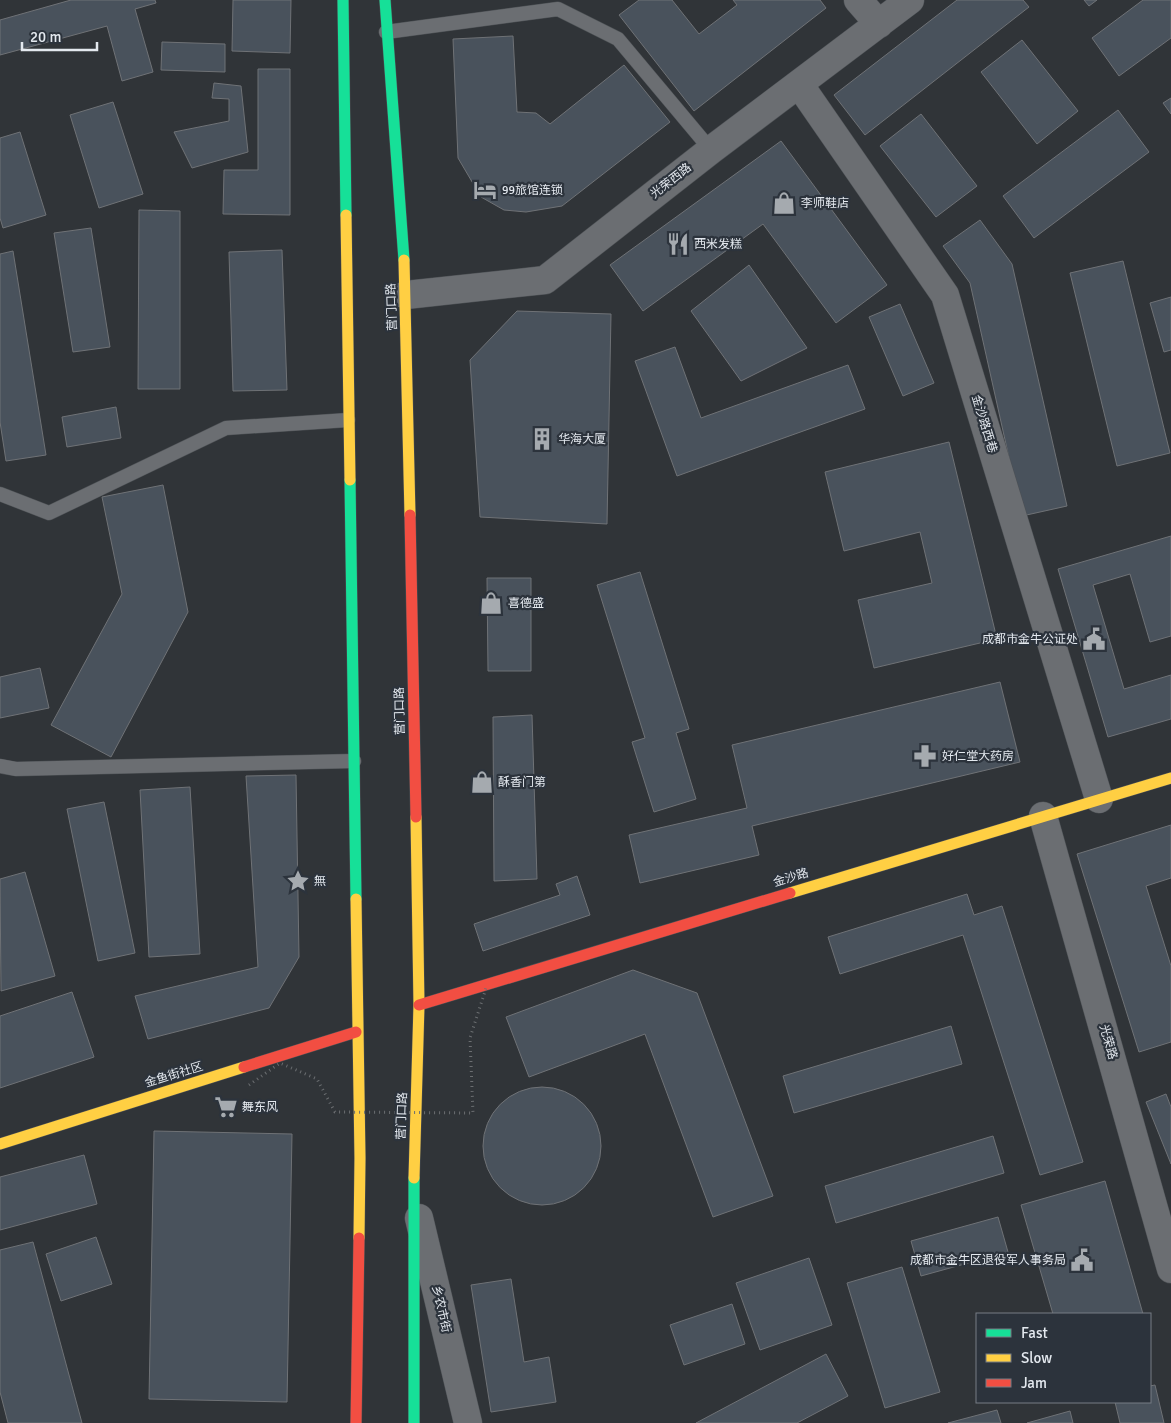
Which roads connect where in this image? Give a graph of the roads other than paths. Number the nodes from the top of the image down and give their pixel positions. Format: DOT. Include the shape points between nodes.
graph roads {
  1 [pos="343,0"];
  2 [pos="858,0"];
  3 [pos="910,0"];
  4 [pos="385,2"];
  5 [pos="879,24"];
  6 [pos="386,32"];
  7 [pos="798,84"];
  8 [pos="711,150"];
  9 [pos="406,295"];
  10 [pos="348,420"];
  11 [pos="0,494"];
  12 [pos="354,761"];
  13 [pos="0,766"];
  14 [pos="1171,778"];
  15 [pos="1099,799"];
  16 [pos="1043,816"];
  17 [pos="419,1005"];
  18 [pos="356,1032"];
  19 [pos="0,1144"];
  20 [pos="414,1195"];
  21 [pos="1164,1218"];
  22 [pos="1171,1269"];
  23 [pos="356,1423"];
  24 [pos="414,1423"];
  25 [pos="468,1423"];
  1 -- 10 [label="main road"];
  2 -- 5 [label="street"];
  3 -- 5 [label="street, 光荣西路"];
  4 -- 6 [label="main road, 营门口路"];
  5 -- 7 [label="street, 光荣西路"];
  6 -- 8 [label="lane" via="558,9 618,39"];
  6 -- 9 [label="main road, 营门口路"];
  7 -- 8 [label="street, 光荣西路"];
  7 -- 15 [label="street, 金沙路西巷" via="945,295"];
  8 -- 9 [label="street, 光荣西路" via="545,280"];
  9 -- 17 [label="main road, 营门口路"];
  10 -- 11 [label="lane" via="226,428 49,513"];
  10 -- 12 [label="main road"];
  12 -- 13 [label="lane" via="16,769"];
  12 -- 18 [label="main road"];
  14 -- 15 [label="main road, 金沙路"];
  15 -- 16 [label="main road, 金沙路"];
  16 -- 17 [label="main road, 金沙路"];
  16 -- 21 [label="street, 光荣路"];
  17 -- 20 [label="main road, 营门口路"];
  18 -- 19 [label="main road, 金鱼街社区"];
  18 -- 23 [label="main road" via="360,1158"];
  20 -- 24 [label="main road, 营门口路"];
  20 -- 25 [label="street, 乡农市街"];
  21 -- 22 [label="street, 光荣路"];
}
